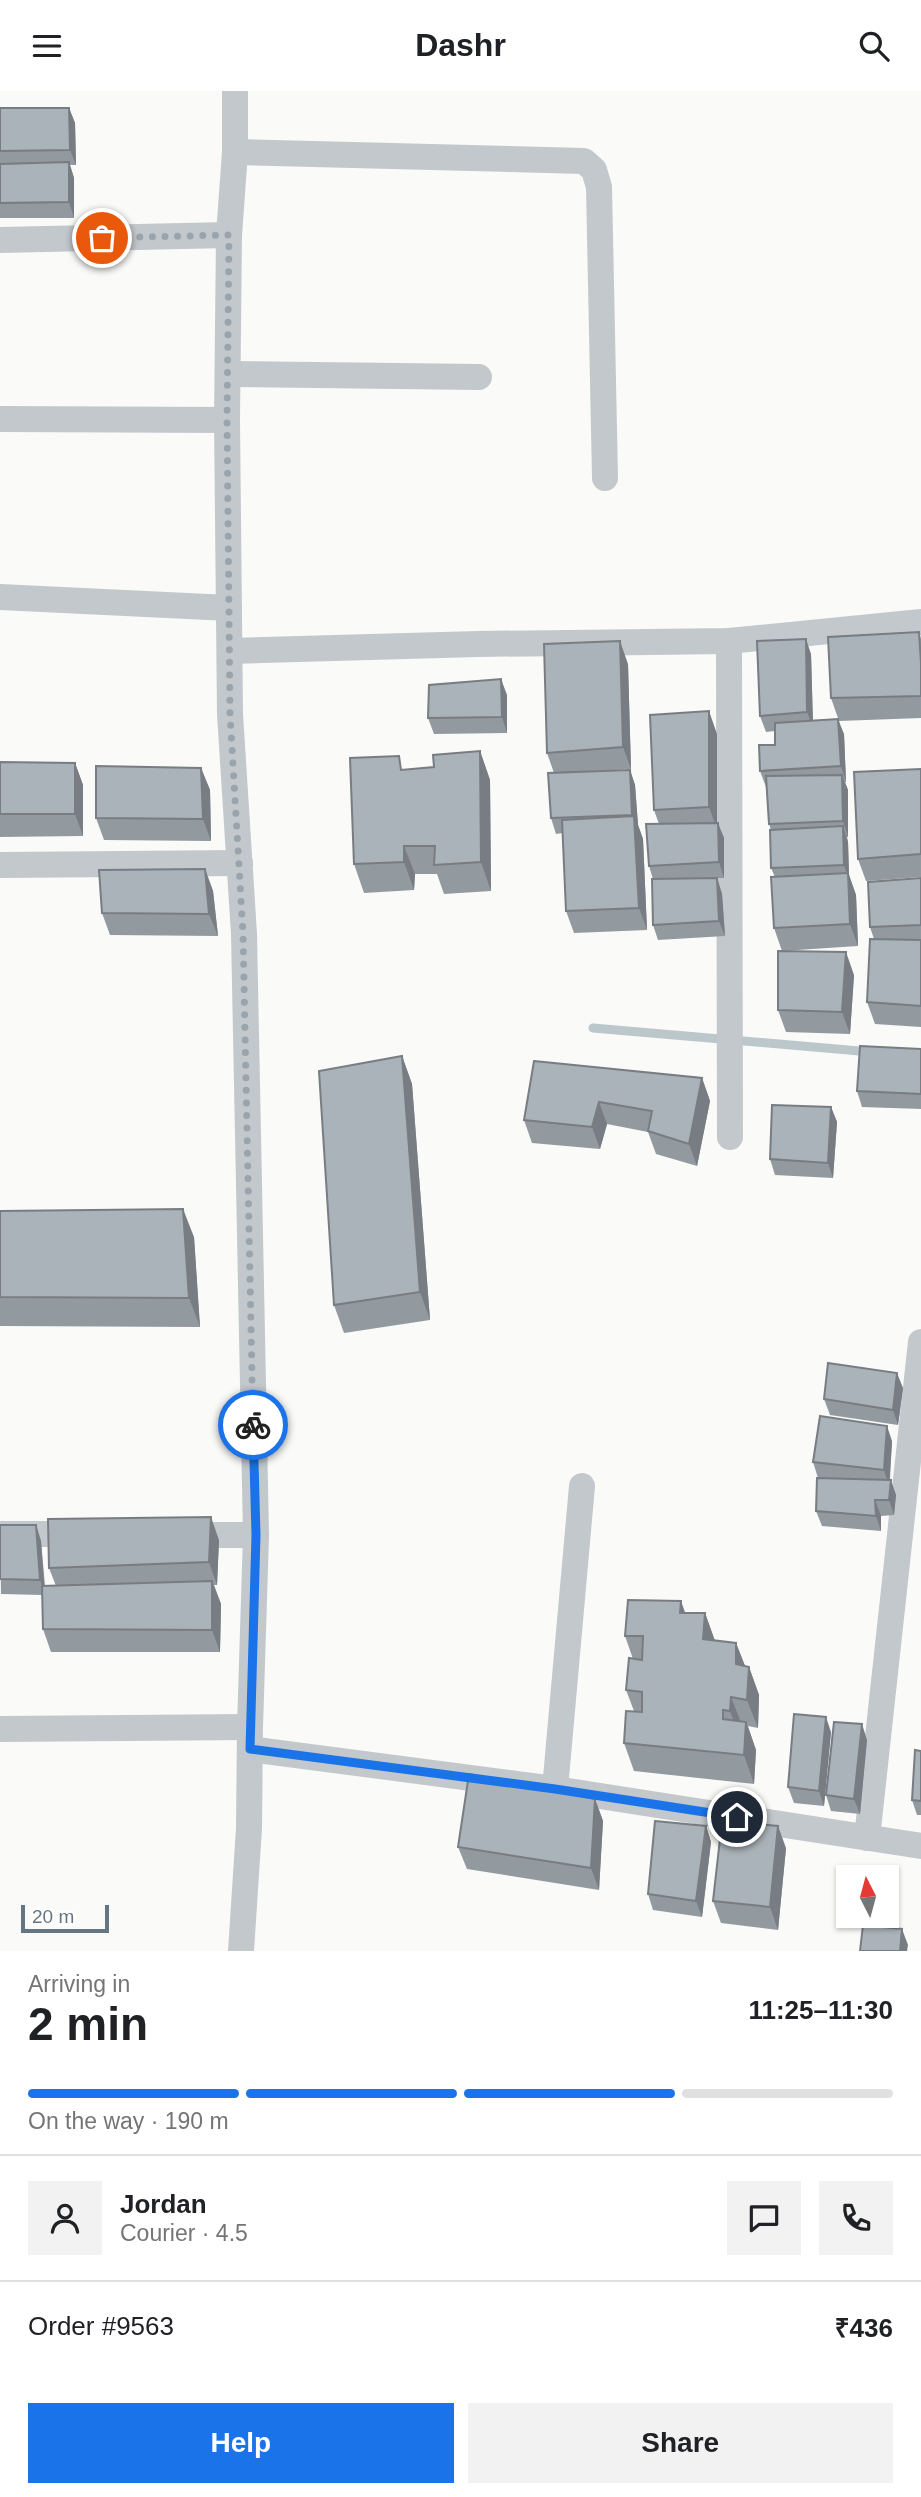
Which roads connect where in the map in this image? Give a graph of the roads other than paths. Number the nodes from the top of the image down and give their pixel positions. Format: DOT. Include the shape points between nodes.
graph roads {
  1 [pos="235,91"];
  2 [pos="235,152"];
  3 [pos="229,235"];
  4 [pos="0,240"];
  5 [pos="228,374"];
  6 [pos="479,377"];
  7 [pos="0,419"];
  8 [pos="227,420"];
  9 [pos="605,478"];
  10 [pos="0,597"];
  11 [pos="229,608"];
  12 [pos="921,622"];
  13 [pos="729,641"];
  14 [pos="230,651"];
  15 [pos="240,863"];
  16 [pos="0,865"];
  17 [pos="730,1137"];
  18 [pos="921,1342"];
  19 [pos="582,1486"];
  20 [pos="0,1534"];
  21 [pos="108,1534"];
  22 [pos="162,1535"];
  23 [pos="256,1535"];
  24 [pos="0,1729"];
  25 [pos="250,1738"];
  26 [pos="555,1789"];
  27 [pos="867,1838"];
  28 [pos="921,1846"];
  29 [pos="241,1951"];
  1 -- 2 [label="street"];
  2 -- 3 [label="street"];
  2 -- 9 [label="street" via="584,161 594,170 599,187"];
  3 -- 4 [label="street"];
  3 -- 5 [label="street"];
  5 -- 6 [label="street"];
  5 -- 8 [label="street"];
  7 -- 8 [label="street"];
  8 -- 11 [label="street"];
  10 -- 11 [label="street"];
  11 -- 14 [label="street"];
  12 -- 13 [label="street"];
  13 -- 14 [label="street"];
  13 -- 17 [label="street"];
  14 -- 15 [label="street"];
  15 -- 16 [label="street"];
  15 -- 23 [label="street"];
  18 -- 27 [label="street"];
  19 -- 26 [label="street"];
  20 -- 21 [label="street"];
  22 -- 23 [label="street"];
  23 -- 25 [label="street"];
  24 -- 25 [label="street"];
  25 -- 26 [label="street"];
  25 -- 29 [label="street"];
  26 -- 27 [label="street"];
  27 -- 28 [label="street"];
}
